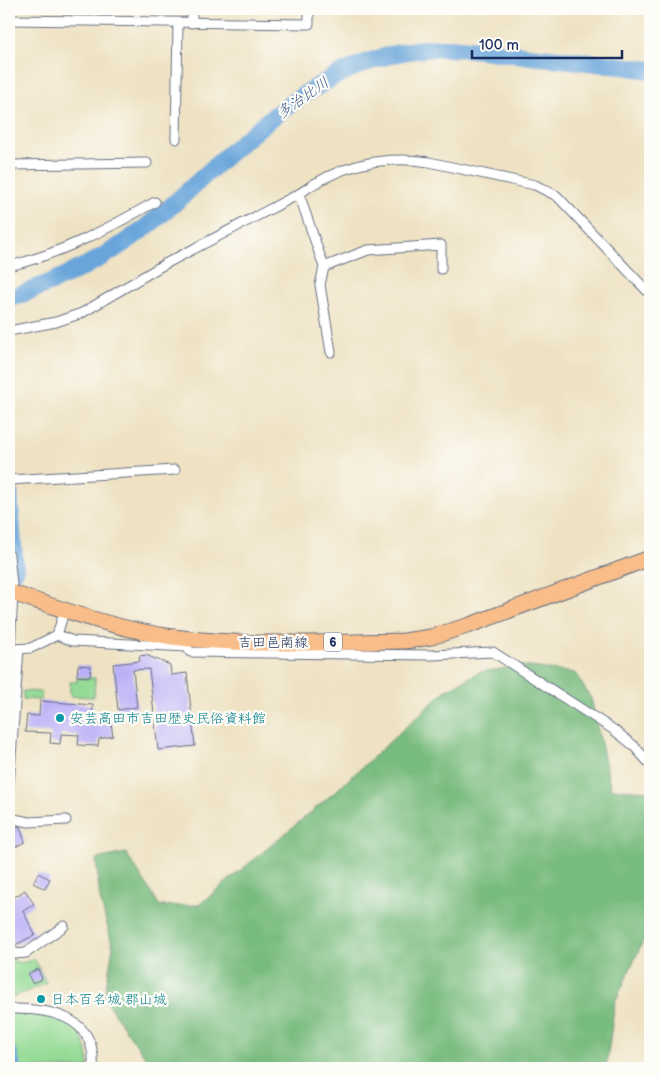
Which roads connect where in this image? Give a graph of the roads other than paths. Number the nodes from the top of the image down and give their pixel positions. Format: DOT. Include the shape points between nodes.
graph roads {
  1 [pos="192,9"];
  2 [pos="309,9"];
  3 [pos="9,20"];
  4 [pos="178,23"];
  5 [pos="192,23"];
  6 [pos="176,139"];
  7 [pos="147,163"];
  8 [pos="9,165"];
  9 [pos="299,194"];
  10 [pos="155,202"];
  11 [pos="9,266"];
  12 [pos="324,267"];
  13 [pos="441,269"];
  14 [pos="650,294"];
  15 [pos="9,331"];
  16 [pos="331,352"];
  17 [pos="175,470"];
  18 [pos="9,480"];
  19 [pos="9,555"];
  20 [pos="650,558"];
  21 [pos="11,593"];
  22 [pos="65,609"];
  23 [pos="57,635"];
  24 [pos="13,649"];
  25 [pos="650,764"];
  26 [pos="9,784"];
  27 [pos="9,818"];
  28 [pos="66,820"];
  29 [pos="64,926"];
  30 [pos="9,946"];
  31 [pos="9,1009"];
  32 [pos="93,1068"];
  1 -- 5 [label="street"];
  2 -- 5 [label="street" via="309,24"];
  3 -- 4 [label="street"];
  4 -- 5 [label="street"];
  4 -- 6 [label="street"];
  7 -- 8 [label="street"];
  9 -- 12 [label="street"];
  9 -- 14 [label="street" via="352,166 396,160 429,162 535,184 557,196"];
  9 -- 15 [label="street" via="163,265 82,313 56,322"];
  10 -- 11 [label="street" via="116,224 45,256"];
  12 -- 13 [label="street" via="368,250 441,244"];
  12 -- 16 [label="street" via="320,285"];
  17 -- 18 [label="street"];
  19 -- 21 [label="street"];
  20 -- 22 [label="main road, 吉田邑南線 / 6" via="470,625 404,642 224,642 133,630"];
  21 -- 22 [label="main road, 吉田邑南線 / 6"];
  21 -- 24 [label="street"];
  22 -- 23 [label="street"];
  23 -- 24 [label="street" via="31,648"];
  23 -- 25 [label="street" via="73,641 187,647 190,652 432,655 493,652 614,730 634,745"];
  24 -- 26 [label="street"];
  27 -- 28 [label="street" via="29,822"];
  29 -- 30 [label="street" via="26,953 16,954"];
  31 -- 32 [label="street" via="36,1008 55,1012 75,1023 89,1042"];
}
